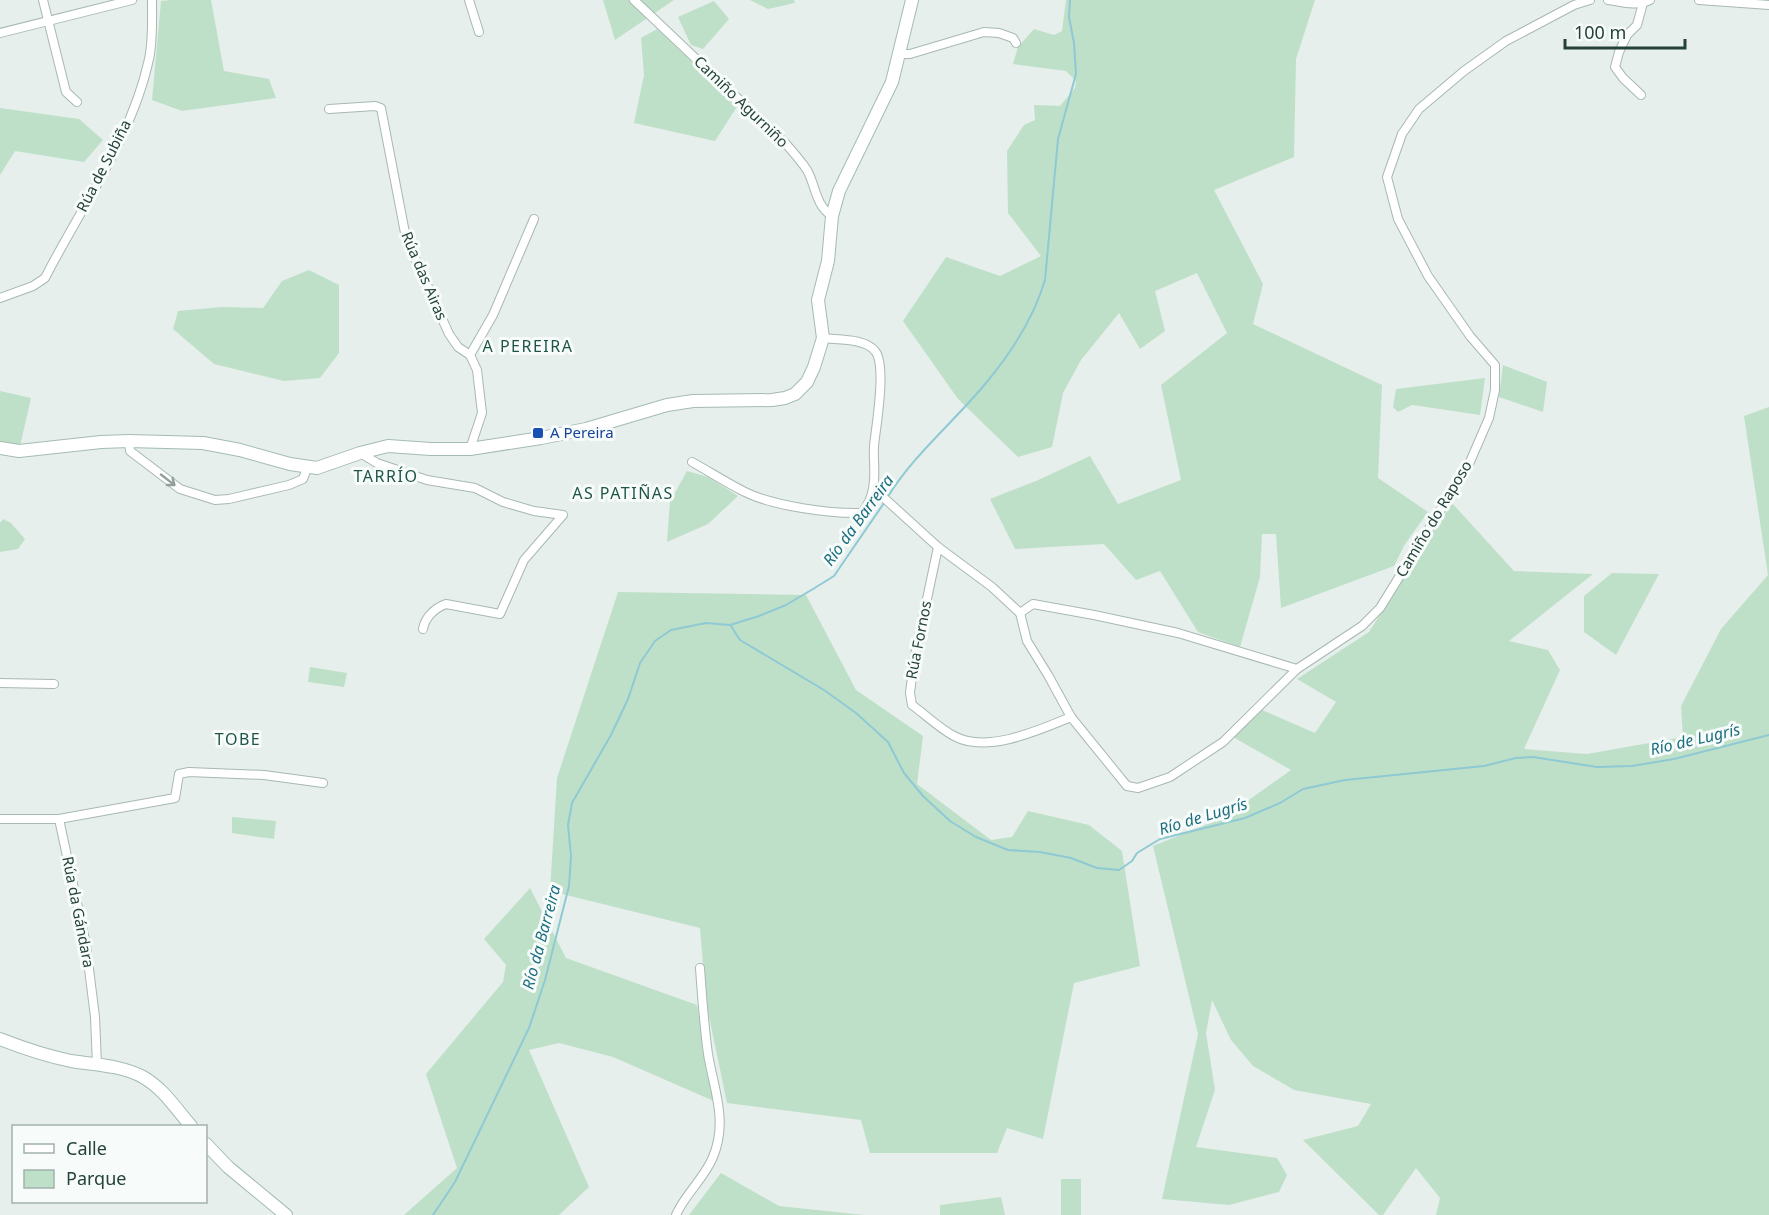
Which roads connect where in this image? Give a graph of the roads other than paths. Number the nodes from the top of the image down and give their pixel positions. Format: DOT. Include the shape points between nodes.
graph roads {
  1 [pos="43,0"];
  2 [pos="132,0"];
  3 [pos="152,0"];
  4 [pos="469,0"];
  5 [pos="634,0"];
  6 [pos="912,0"];
  7 [pos="1590,0"];
  8 [pos="1608,0"];
  9 [pos="1699,0"];
  10 [pos="111,2"];
  11 [pos="1646,2"];
  12 [pos="1769,5"];
  13 [pos="48,20"];
  14 [pos="478,32"];
  15 [pos="0,33"];
  16 [pos="1016,43"];
  17 [pos="899,54"];
  18 [pos="1641,95"];
  19 [pos="76,102"];
  20 [pos="329,109"];
  21 [pos="832,216"];
  22 [pos="534,219"];
  23 [pos="0,298"];
  24 [pos="823,338"];
  25 [pos="470,355"];
  26 [pos="129,441"];
  27 [pos="0,448"];
  28 [pos="470,448"];
  29 [pos="360,453"];
  30 [pos="692,462"];
  31 [pos="308,466"];
  32 [pos="874,486"];
  33 [pos="939,547"];
  34 [pos="1020,612"];
  35 [pos="423,629"];
  36 [pos="1297,669"];
  37 [pos="0,683"];
  38 [pos="54,684"];
  39 [pos="1071,717"];
  40 [pos="323,783"];
  41 [pos="0,819"];
  42 [pos="59,819"];
  43 [pos="700,968"];
  44 [pos="0,1039"];
  45 [pos="97,1065"];
  46 [pos="190,1125"];
  47 [pos="207,1145"];
  48 [pos="286,1215"];
  49 [pos="676,1215"];
  1 -- 13 [label="street"];
  2 -- 10 [label="street"];
  3 -- 23 [label="street, Rúa de Subiña" via="150,57 118,142 45,278"];
  4 -- 14 [label="street"];
  5 -- 21 [label="street, Camiño Agurniño" via="786,144 807,171 822,206"];
  6 -- 17 [label="main road"];
  7 -- 36 [label="street, Camiño do Raposo" via="1506,41 1419,109 1402,134 1387,177 1398,219 1442,297 1495,365 1495,390 1489,418 1469,464 1380,608 1362,626"];
  8 -- 11 [label="street"];
  9 -- 12 [label="street"];
  10 -- 13 [label="street"];
  11 -- 18 [label="street" via="1615,67"];
  13 -- 15 [label="street"];
  13 -- 19 [label="street" via="66,92"];
  16 -- 17 [label="street" via="999,33 984,32"];
  17 -- 21 [label="main road" via="892,82 839,191"];
  20 -- 25 [label="street, Rúa das Airas" via="381,108 406,238 449,334"];
  21 -- 24 [label="main road" via="828,261 818,300"];
  22 -- 25 [label="street" via="493,315"];
  24 -- 28 [label="main road" via="807,382 784,398 667,405 586,429"];
  24 -- 32 [label="street" via="861,343 874,349 880,359"];
  25 -- 28 [label="street, Rúa das Airas" via="477,370 482,413"];
  26 -- 27 [label="main road" via="19,451"];
  26 -- 31 [label="main road" via="204,443"];
  26 -- 31 [label="street, one-way" via="130,451 180,489 214,500 289,485 303,478"];
  28 -- 29 [label="main road" via="388,446"];
  29 -- 31 [label="main road" via="317,468"];
  29 -- 35 [label="street" via="427,480 475,488 503,502 562,515 524,560 500,614 446,604 431,614"];
  30 -- 32 [label="street" via="746,493 846,514 862,513 870,503"];
  32 -- 33 [label="street"];
  33 -- 34 [label="street"];
  33 -- 39 [label="street, Rúa Fornos" via="914,660 912,705 955,736 973,741 998,741"];
  34 -- 36 [label="street" via="1033,604 1095,615 1204,640"];
  34 -- 39 [label="street" via="1026,641"];
  36 -- 39 [label="street" via="1223,742 1170,777 1138,788 1127,786"];
  37 -- 38 [label="street"];
  40 -- 42 [label="street" via="264,775 189,772 178,774 175,798"];
  41 -- 42 [label="street"];
  42 -- 45 [label="street, Rúa da Gándara" via="86,945"];
  43 -- 49 [label="street" via="703,1017 720,1123 713,1157"];
  44 -- 45 [label="main road"];
  45 -- 46 [label="main road" via="143,1077 166,1095"];
  47 -- 48 [label="main road"];
}
